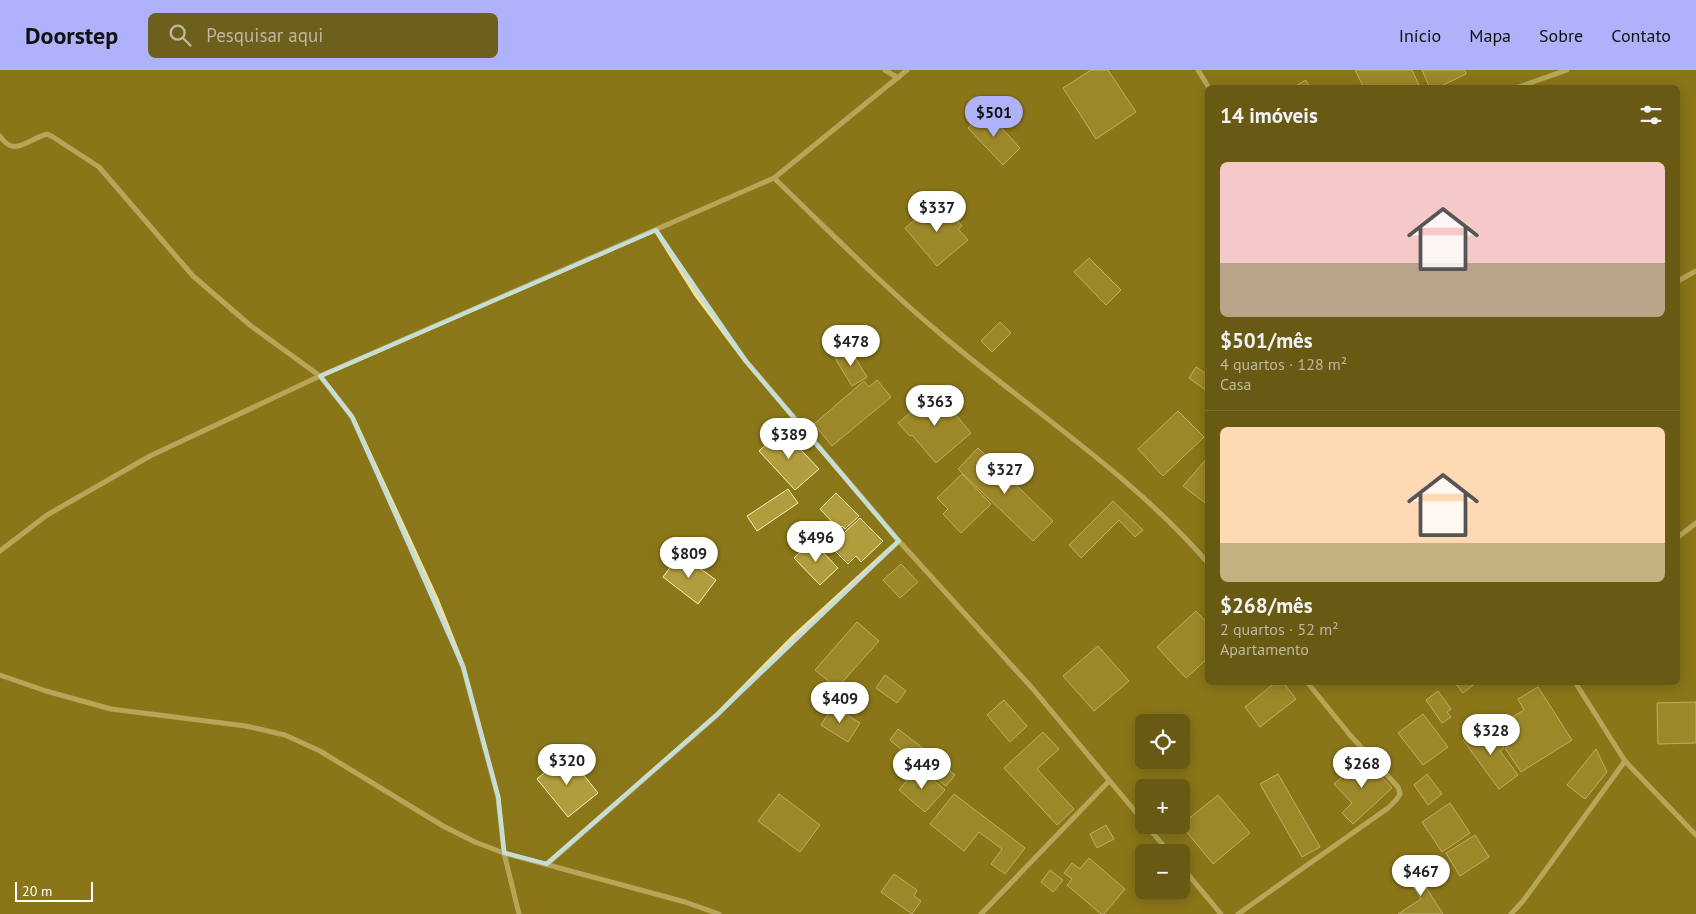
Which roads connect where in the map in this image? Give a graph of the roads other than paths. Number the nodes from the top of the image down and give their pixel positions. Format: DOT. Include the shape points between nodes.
graph roads {
  1 [pos="885,70"];
  2 [pos="907,70"];
  3 [pos="1198,70"];
  4 [pos="1567,70"];
  5 [pos="1555,72"];
  6 [pos="898,78"];
  7 [pos="1207,85"];
  8 [pos="1523,85"];
  9 [pos="0,136"];
  10 [pos="774,178"];
  11 [pos="656,230"];
  12 [pos="1696,271"];
  13 [pos="1680,280"];
  14 [pos="320,376"];
  15 [pos="1696,523"];
  16 [pos="1680,535"];
  17 [pos="898,541"];
  18 [pos="0,551"];
  19 [pos="1205,560"];
  20 [pos="0,675"];
  21 [pos="1309,685"];
  22 [pos="1577,685"];
  23 [pos="1625,762"];
  24 [pos="1109,781"];
  25 [pos="1135,812"];
  26 [pos="1154,834"];
  27 [pos="1696,835"];
  28 [pos="1162,844"];
  29 [pos="504,853"];
  30 [pos="547,864"];
  31 [pos="1190,877"];
  32 [pos="519,914"];
  33 [pos="719,914"];
  34 [pos="982,914"];
  35 [pos="1222,914"];
  36 [pos="1238,914"];
  37 [pos="1511,914"];
  1 -- 6 [label="street"];
  2 -- 6 [label="street"];
  3 -- 7 [label="street"];
  4 -- 5 [label="street"];
  5 -- 8 [label="street"];
  6 -- 10 [label="street"];
  9 -- 14 [label="street" via="5,144 17,147 47,134 99,166 193,276 251,326"];
  10 -- 11 [label="street"];
  10 -- 19 [label="street" via="942,336 1133,487"];
  11 -- 14 [label="street"];
  11 -- 17 [label="street" via="696,294 746,361"];
  12 -- 13 [label="street"];
  14 -- 18 [label="street" via="150,456 47,515"];
  14 -- 29 [label="street" via="352,418 436,599 463,667 498,797"];
  15 -- 16 [label="street"];
  17 -- 24 [label="street" via="1033,689"];
  17 -- 30 [label="street" via="795,636 717,715"];
  20 -- 29 [label="street" via="111,708 246,726 285,735 320,751 443,826"];
  21 -- 36 [label="street" via="1398,787 1400,794 1388,808"];
  22 -- 23 [label="street"];
  23 -- 27 [label="street"];
  23 -- 37 [label="street"];
  24 -- 25 [label="street"];
  24 -- 34 [label="street"];
  26 -- 28 [label="street"];
  29 -- 30 [label="street"];
  29 -- 32 [label="street"];
  30 -- 33 [label="street"];
  31 -- 35 [label="street"];
}
